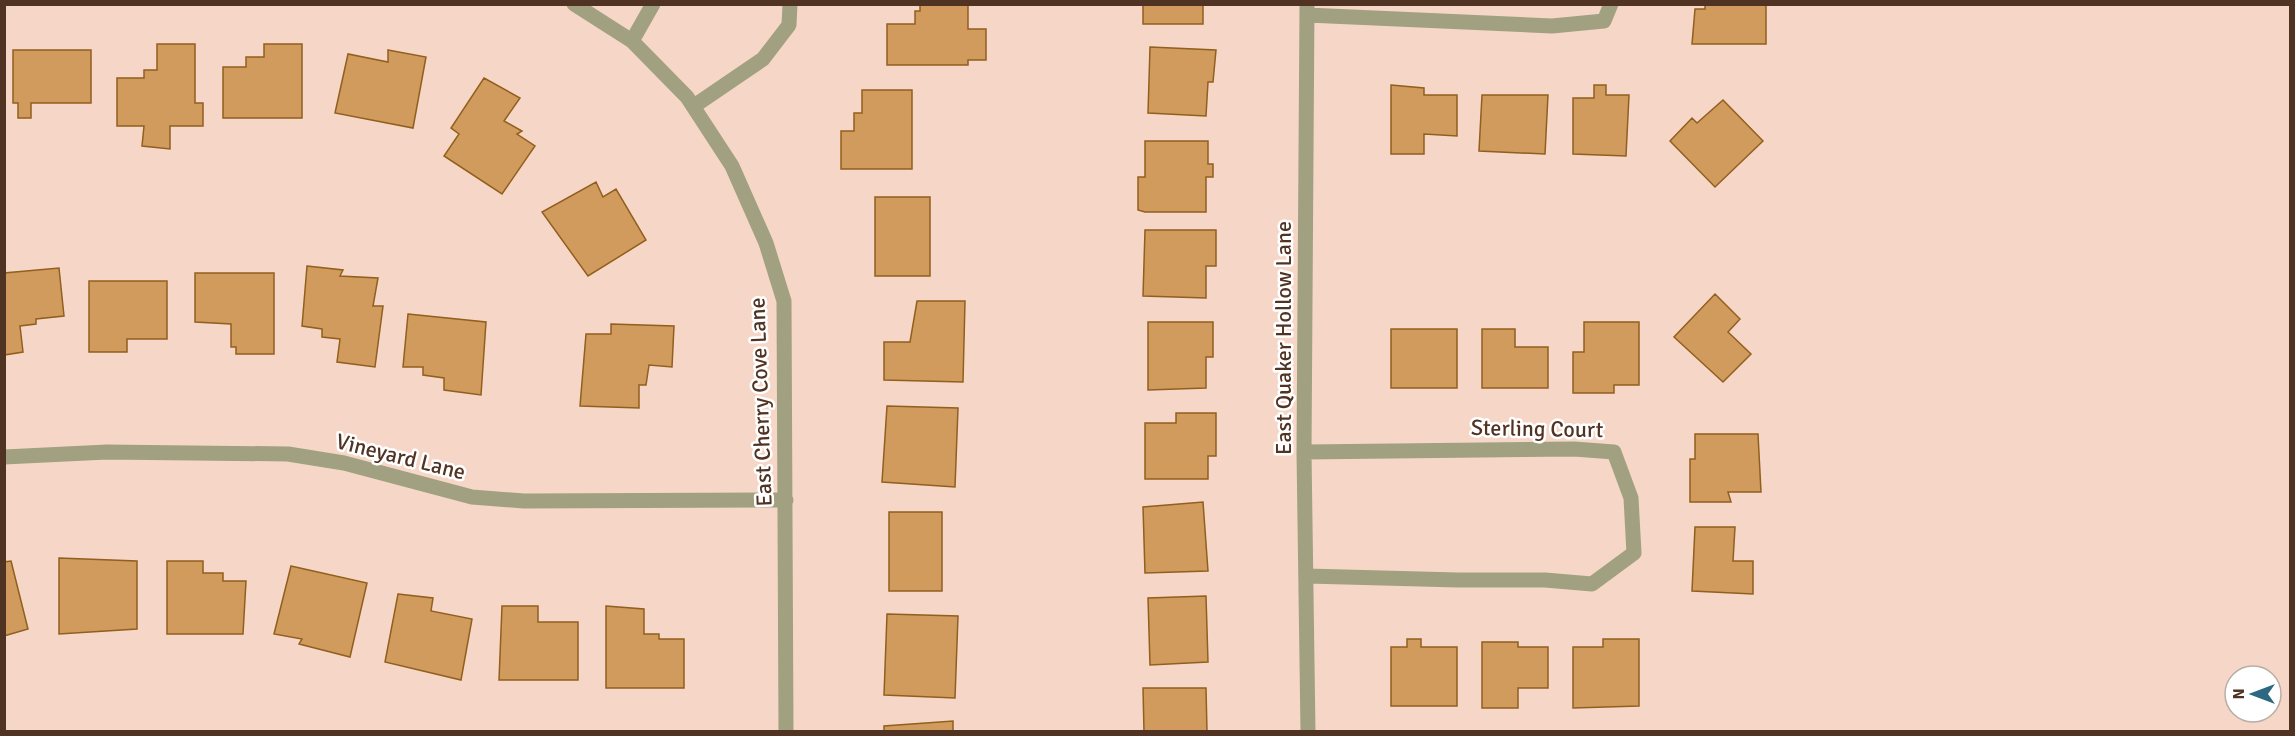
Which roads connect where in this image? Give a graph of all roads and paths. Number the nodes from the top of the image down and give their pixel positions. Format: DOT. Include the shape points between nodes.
graph roads {
  1 [pos="574,4"];
  2 [pos="653,4"];
  3 [pos="790,4"];
  4 [pos="1611,4"];
  5 [pos="1307,10"];
  6 [pos="632,41"];
  7 [pos="694,106"];
  8 [pos="1304,452"];
  9 [pos="4,456"];
  10 [pos="786,500"];
  11 [pos="1307,576"];
  12 [pos="786,732"];
  13 [pos="1308,732"];
  1 -- 6 [label="street, East Cherry Cove Lane"];
  2 -- 6 [label="street"];
  3 -- 7 [label="street" via="789,24 763,59"];
  4 -- 5 [label="street" via="1604,21 1552,26"];
  5 -- 8 [label="street, East Quaker Hollow Lane"];
  6 -- 7 [label="street, East Cherry Cove Lane"];
  7 -- 10 [label="street, East Cherry Cove Lane" via="732,166 766,243 784,301"];
  8 -- 11 [label="street, East Quaker Hollow Lane"];
  8 -- 11 [label="street, Sterling Court" via="1614,452 1631,498 1634,554 1592,584 1545,579"];
  9 -- 10 [label="street, Vineyard Lane" via="107,452 288,454 344,463 472,496 514,500"];
  10 -- 12 [label="street, East Cherry Cove Lane"];
  11 -- 13 [label="street, East Quaker Hollow Lane"];
}
